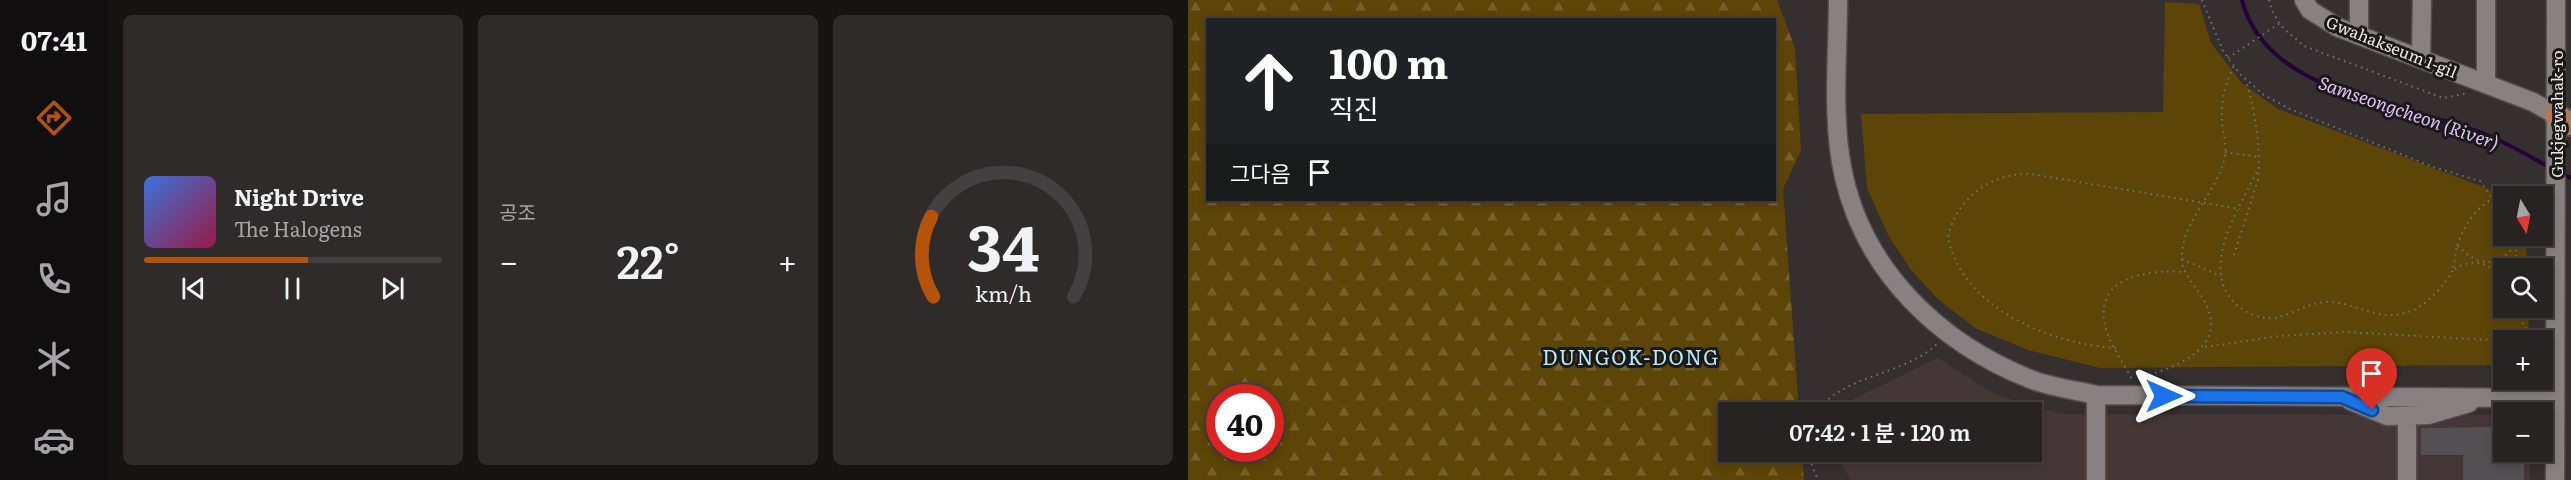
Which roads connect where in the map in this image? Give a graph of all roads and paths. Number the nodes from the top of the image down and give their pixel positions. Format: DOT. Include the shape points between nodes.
graph roads {
  1 [pos="1838,0"];
  2 [pos="2202,0"];
  3 [pos="2269,0"];
  4 [pos="2304,0"];
  5 [pos="2359,0"];
  6 [pos="2422,0"];
  7 [pos="2486,0"];
  8 [pos="2556,0"];
  9 [pos="2280,23"];
  10 [pos="2359,35"];
  11 [pos="2421,57"];
  12 [pos="2228,58"];
  13 [pos="2234,66"];
  14 [pos="2246,79"];
  15 [pos="2484,83"];
  16 [pos="2564,119"];
  17 [pos="2225,152"];
  18 [pos="2259,157"];
  19 [pos="2259,167"];
  20 [pos="2492,199"];
  21 [pos="2204,203"];
  22 [pos="2240,209"];
  23 [pos="2457,245"];
  24 [pos="2515,246"];
  25 [pos="2234,255"];
  26 [pos="2516,258"];
  27 [pos="2182,259"];
  28 [pos="2476,261"];
  29 [pos="2453,270"];
  30 [pos="2186,273"];
  31 [pos="2493,273"];
  32 [pos="2221,276"];
  33 [pos="1948,333"];
  34 [pos="2493,341"];
  35 [pos="2204,347"];
  36 [pos="2116,348"];
  37 [pos="2131,378"];
  38 [pos="2138,378"];
  39 [pos="2096,395"];
  40 [pos="2342,397"];
  41 [pos="2487,398"];
  42 [pos="2555,398"];
  43 [pos="1825,402"];
  44 [pos="2408,416"];
  45 [pos="1812,462"];
  46 [pos="1818,480"];
  47 [pos="2096,480"];
  48 [pos="2407,480"];
  49 [pos="2555,480"];
  1 -- 33 [label="street" via="1840,150 1853,207 1883,268 1915,305"];
  2 -- 12 [label="path"];
  3 -- 9 [label="path"];
  4 -- 10 [label="street, Gwahakseum 1-gil" via="2323,20"];
  5 -- 10 [label="street"];
  6 -- 11 [label="street"];
  7 -- 15 [label="street"];
  8 -- 16 [label="street, Gukjegwahak-ro"];
  9 -- 12 [label="path"];
  9 -- 15 [label="path" via="2304,46 2443,98 2466,95"];
  10 -- 11 [label="street, Gwahakseum 1-gil"];
  11 -- 15 [label="street, Gwahakseum 1-gil"];
  12 -- 13 [label="path"];
  13 -- 14 [label="path"];
  13 -- 17 [label="path" via="2227,78 2221,117"];
  14 -- 18 [label="path" via="2255,113"];
  14 -- 20 [label="path" via="2264,95 2290,109 2433,167 2480,181"];
  15 -- 16 [label="street, Gwahakseum 1-gil"];
  16 -- 42 [label="street, Gukjegwahak-ro" via="2556,144"];
  17 -- 18 [label="path"];
  17 -- 21 [label="path"];
  18 -- 19 [label="path"];
  19 -- 22 [label="path"];
  19 -- 25 [label="path"];
  20 -- 23 [label="path" via="2473,214"];
  21 -- 22 [label="path"];
  21 -- 27 [label="path" via="2190,228"];
  21 -- 36 [label="path" via="2015,173 1987,184 1959,210 1949,230 1949,245 1961,270 1987,300 2050,335"];
  22 -- 32 [label="path" via="2222,250"];
  23 -- 28 [label="path"];
  23 -- 29 [label="path"];
  24 -- 26 [label="path"];
  24 -- 28 [label="path" via="2506,256 2490,263"];
  27 -- 30 [label="path"];
  27 -- 32 [label="path"];
  28 -- 29 [label="path"];
  28 -- 31 [label="path"];
  29 -- 32 [label="path" via="2432,299 2412,310 2390,315 2340,302 2318,303 2274,318 2251,315 2223,287"];
  30 -- 35 [label="path" via="2206,304 2212,322"];
  30 -- 36 [label="path" via="2147,273 2122,279 2108,297 2104,314"];
  33 -- 39 [label="street" via="1977,353 2031,380"];
  33 -- 43 [label="path" via="1930,351"];
  34 -- 35 [label="path" via="2344,332"];
  35 -- 38 [label="path" via="2170,369"];
  36 -- 37 [label="path"];
  39 -- 40 [label="street"];
  39 -- 47 [label="street"];
  40 -- 41 [label="street"];
  40 -- 44 [label="street" via="2387,416"];
  41 -- 42 [label="street"];
  41 -- 44 [label="street" via="2428,415"];
  42 -- 49 [label="street, Gukjegwahak-ro"];
  44 -- 48 [label="street"];
  45 -- 46 [label="path"];
}
